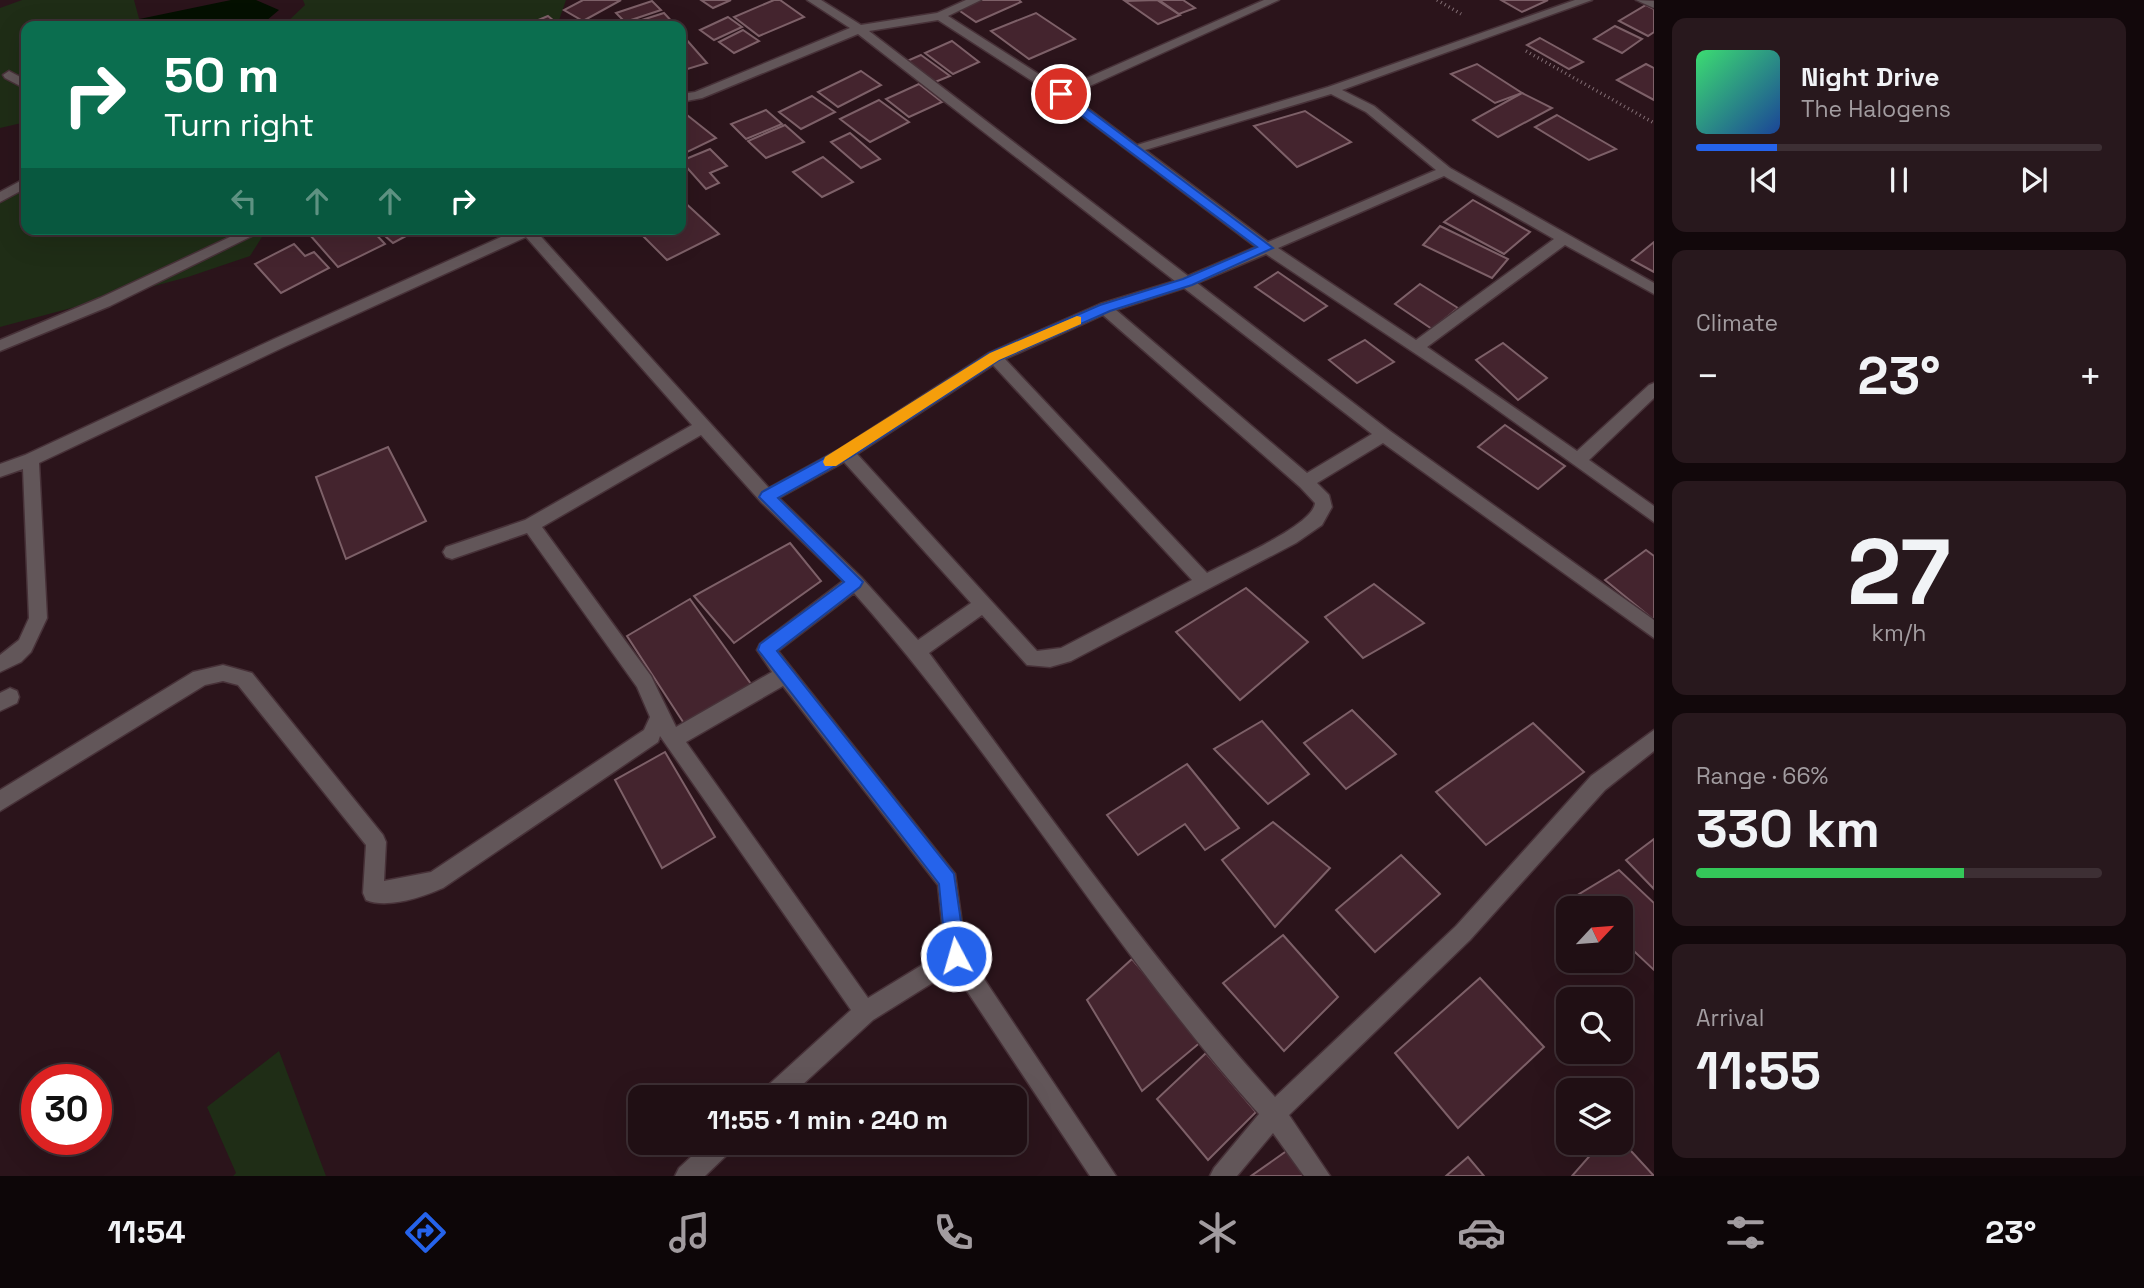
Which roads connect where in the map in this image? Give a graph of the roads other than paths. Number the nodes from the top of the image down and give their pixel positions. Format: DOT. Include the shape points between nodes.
graph roads {
  1 [pos="813,0"];
  2 [pos="975,0"];
  3 [pos="1273,0"];
  4 [pos="1584,0"];
  5 [pos="1642,0"];
  6 [pos="1654,5"];
  7 [pos="940,16"];
  8 [pos="859,29"];
  9 [pos="9,75"];
  10 [pos="21,82"];
  11 [pos="1332,90"];
  12 [pos="1061,94"];
  13 [pos="686,98"];
  14 [pos="1136,149"];
  15 [pos="1445,171"];
  16 [pos="21,185"];
  17 [pos="0,198"];
  18 [pos="246,235"];
  19 [pos="516,235"];
  20 [pos="531,235"];
  21 [pos="1566,237"];
  22 [pos="1267,248"];
  23 [pos="1187,282"];
  24 [pos="1654,289"];
  25 [pos="1105,308"];
  26 [pos="0,345"];
  27 [pos="1417,347"];
  28 [pos="994,356"];
  29 [pos="1654,388"];
  30 [pos="703,426"];
  31 [pos="1384,435"];
  32 [pos="846,453"];
  33 [pos="31,460"];
  34 [pos="1578,460"];
  35 [pos="0,471"];
  36 [pos="1306,482"];
  37 [pos="767,497"];
  38 [pos="1654,515"];
  39 [pos="531,525"];
  40 [pos="452,552"];
  41 [pos="855,582"];
  42 [pos="1205,582"];
  43 [pos="984,603"];
  44 [pos="1654,630"];
  45 [pos="917,651"];
  46 [pos="0,664"];
  47 [pos="786,674"];
  48 [pos="659,717"];
  49 [pos="673,739"];
  50 [pos="1654,739"];
  51 [pos="0,801"];
  52 [pos="956,956"];
  53 [pos="864,1012"];
  54 [pos="785,1085"];
  55 [pos="1274,1114"];
  56 [pos="710,1155"];
  57 [pos="687,1176"];
  58 [pos="1104,1176"];
  59 [pos="1222,1176"];
  60 [pos="1318,1176"];
  1 -- 8 [label="street"];
  2 -- 7 [label="street"];
  3 -- 12 [label="street"];
  4 -- 11 [label="street"];
  5 -- 6 [label="street"];
  7 -- 8 [label="street"];
  7 -- 12 [label="street"];
  8 -- 13 [label="street"];
  8 -- 23 [label="street"];
  9 -- 10 [label="street"];
  11 -- 14 [label="street"];
  11 -- 15 [label="street" via="1370,109"];
  12 -- 14 [label="street"];
  14 -- 22 [label="street"];
  15 -- 21 [label="street"];
  15 -- 22 [label="street"];
  16 -- 17 [label="street"];
  18 -- 26 [label="street"];
  19 -- 33 [label="street"];
  20 -- 30 [label="street"];
  21 -- 24 [label="street"];
  21 -- 27 [label="street"];
  22 -- 23 [label="street"];
  22 -- 27 [label="street"];
  23 -- 25 [label="street"];
  23 -- 31 [label="street"];
  25 -- 28 [label="street"];
  25 -- 36 [label="street"];
  27 -- 34 [label="street"];
  28 -- 32 [label="street"];
  28 -- 42 [label="street"];
  29 -- 34 [label="street"];
  30 -- 37 [label="street"];
  30 -- 39 [label="street"];
  31 -- 36 [label="street"];
  31 -- 44 [label="street"];
  32 -- 37 [label="street"];
  32 -- 43 [label="street"];
  33 -- 35 [label="street"];
  33 -- 46 [label="street" via="38,618 34,637"];
  34 -- 38 [label="street"];
  36 -- 42 [label="street" via="1323,500 1316,520"];
  37 -- 41 [label="street"];
  39 -- 40 [label="street"];
  39 -- 48 [label="street" via="644,682"];
  41 -- 45 [label="street"];
  41 -- 47 [label="street" via="766,650"];
  42 -- 43 [label="street" via="1050,659 1033,659"];
  43 -- 45 [label="street"];
  45 -- 55 [label="street" via="1144,957 1213,1046"];
  47 -- 49 [label="street"];
  47 -- 52 [label="street" via="948,881"];
  48 -- 49 [label="street"];
  48 -- 51 [label="street" via="651,736 436,881 402,890 373,893 376,842 245,679 232,672 200,678"];
  49 -- 53 [label="street"];
  50 -- 55 [label="street" via="1598,783 1462,933"];
  52 -- 53 [label="street"];
  52 -- 58 [label="street"];
  53 -- 54 [label="street"];
  55 -- 59 [label="street"];
  55 -- 60 [label="street"];
  56 -- 57 [label="street"];
}
